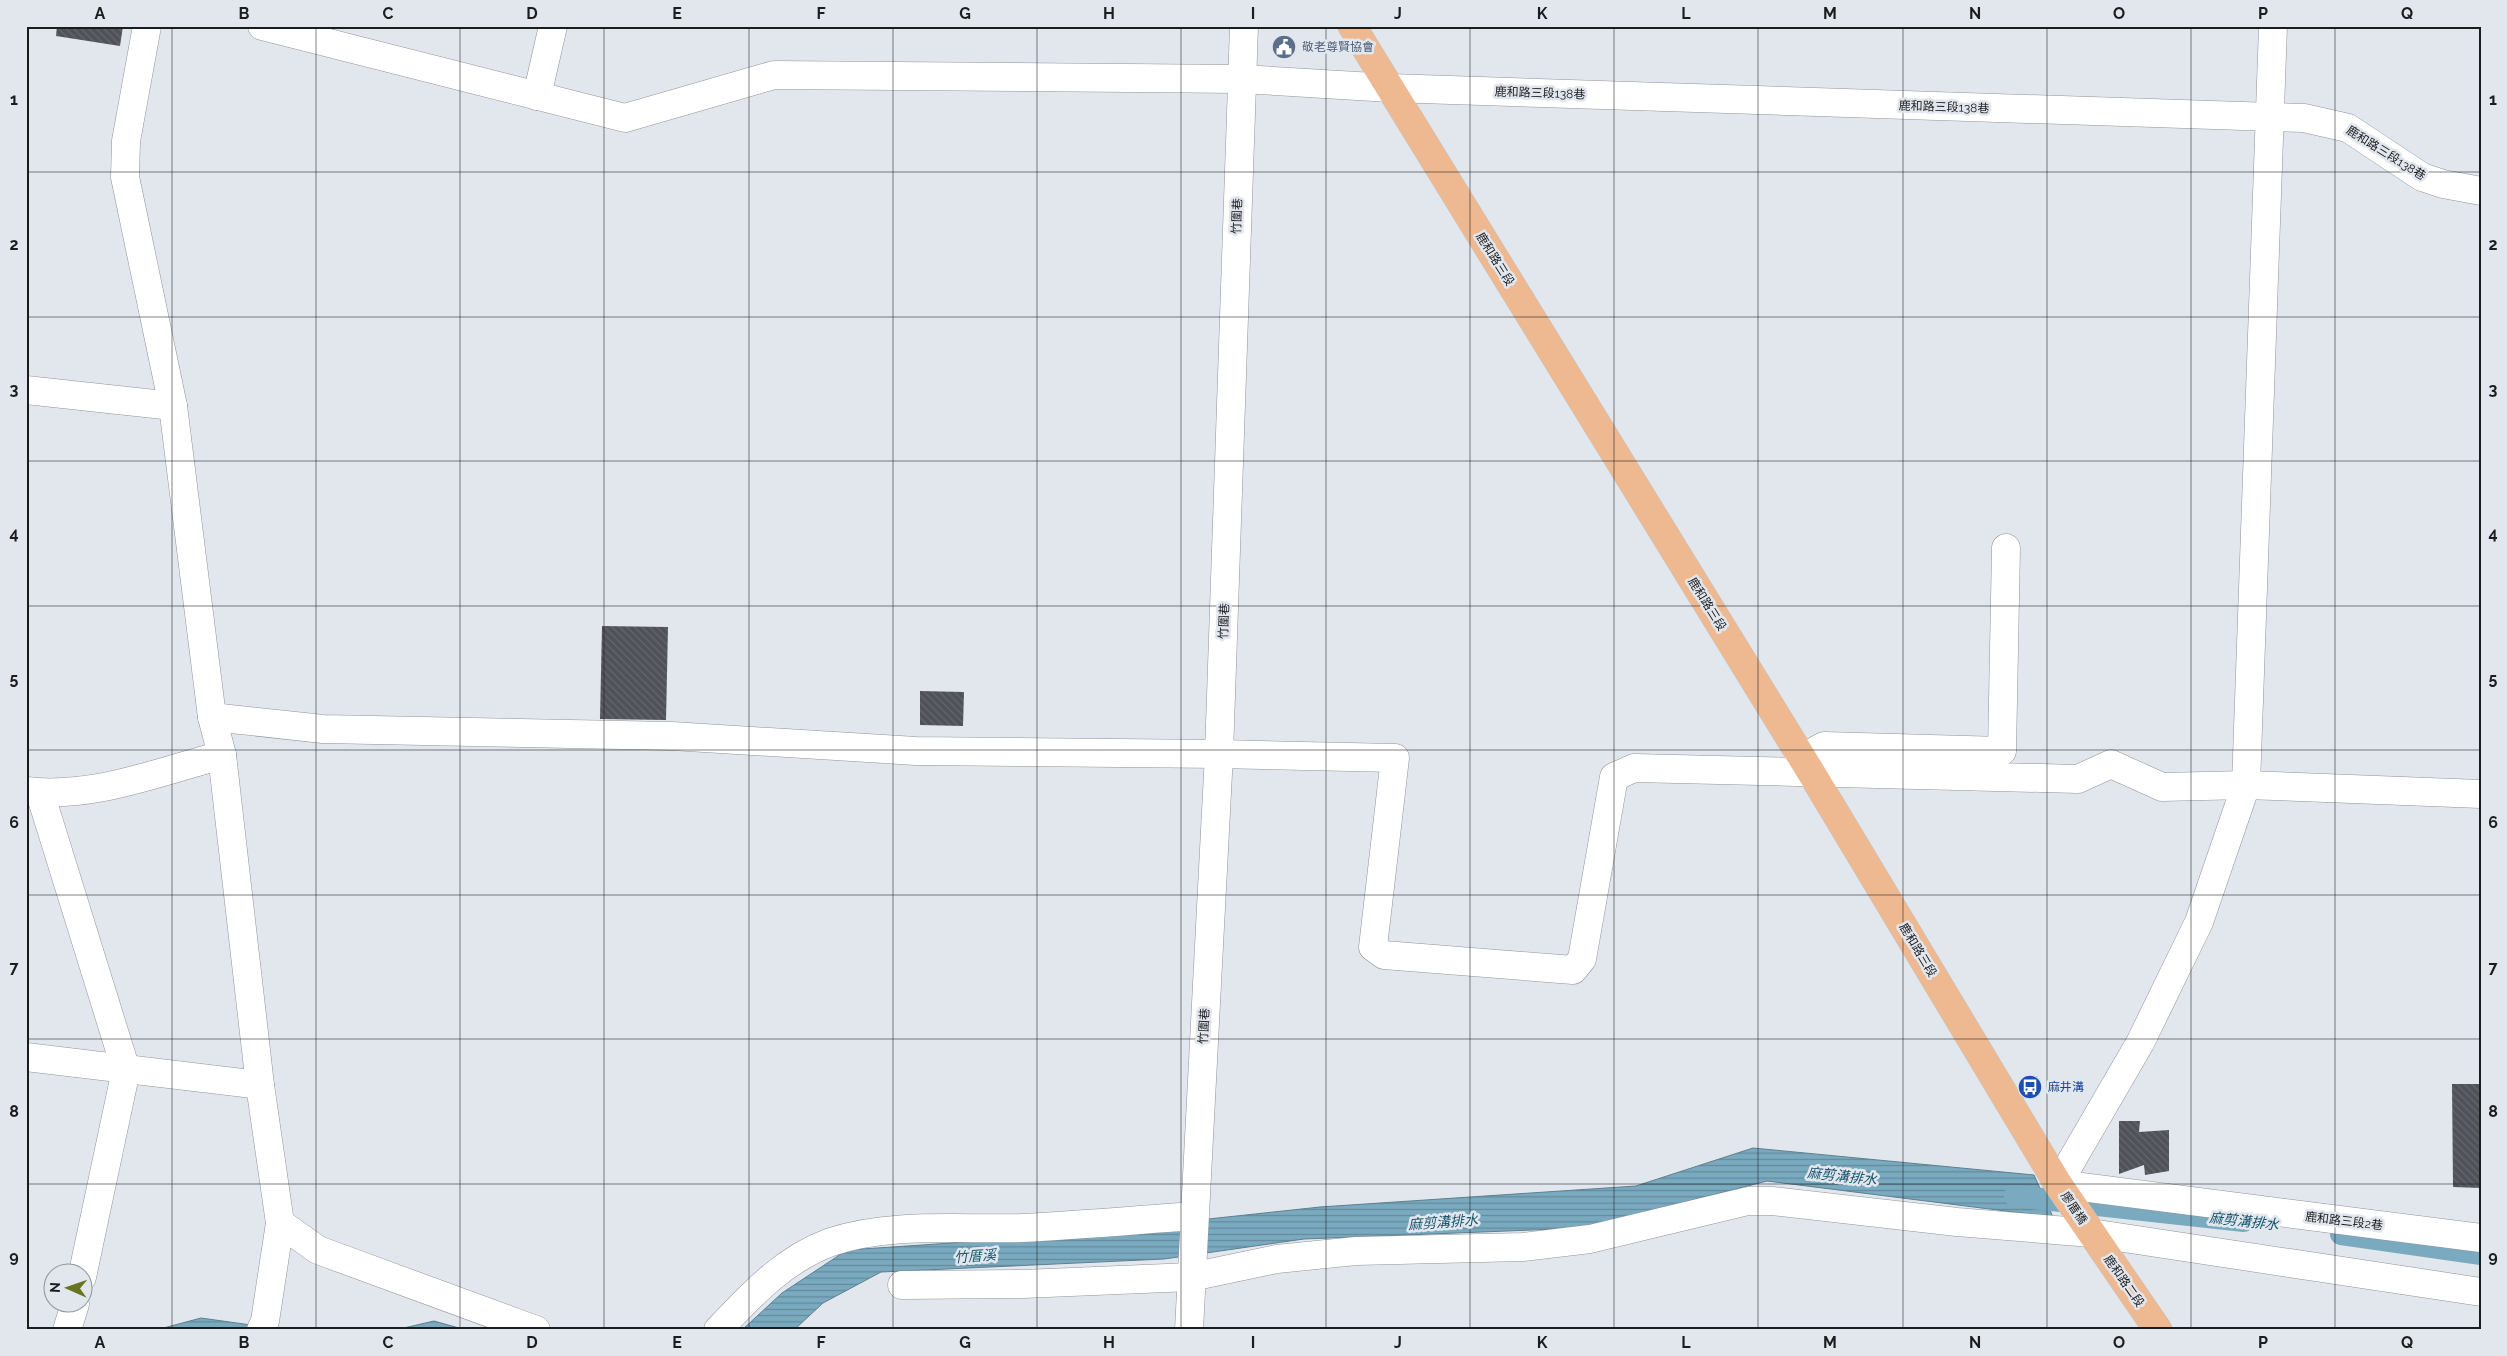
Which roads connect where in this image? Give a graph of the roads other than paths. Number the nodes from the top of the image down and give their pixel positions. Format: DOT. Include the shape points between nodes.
graph roads {
  1 [pos="147,26"];
  2 [pos="262,26"];
  3 [pos="553,26"];
  4 [pos="1244,26"];
  5 [pos="1352,26"];
  6 [pos="2273,26"];
  7 [pos="1242,79"];
  8 [pos="1390,88"];
  9 [pos="537,96"];
  10 [pos="2269,118"];
  11 [pos="2481,191"];
  12 [pos="26,390"];
  13 [pos="173,406"];
  14 [pos="2006,548"];
  15 [pos="212,717"];
  16 [pos="1219,754"];
  17 [pos="222,755"];
  18 [pos="1807,766"];
  19 [pos="2246,785"];
  20 [pos="33,792"];
  21 [pos="2481,794"];
  22 [pos="26,1057"];
  23 [pos="126,1070"];
  24 [pos="260,1085"];
  25 [pos="2058,1184"];
  26 [pos="1194,1216"];
  27 [pos="280,1223"];
  28 [pos="2091,1233"];
  29 [pos="2481,1238"];
  30 [pos="85,1264"];
  31 [pos="1191,1277"];
  32 [pos="902,1285"];
  33 [pos="2481,1292"];
  34 [pos="72,1314"];
  35 [pos="263,1325"];
  36 [pos="67,1330"];
  37 [pos="536,1330"];
  38 [pos="718,1330"];
  39 [pos="1189,1330"];
  40 [pos="2158,1330"];
  1 -- 13 [label="street" via="126,141 125,177"];
  2 -- 9 [label="street, 鹿和路三段138巷"];
  3 -- 9 [label="street"];
  4 -- 7 [label="street, 竹圍巷"];
  5 -- 8 [label="main road, 鹿和路三段"];
  6 -- 10 [label="street"];
  7 -- 8 [label="street, 鹿和路三段138巷"];
  7 -- 9 [label="street, 鹿和路三段138巷" via="774,75 625,118"];
  7 -- 16 [label="street, 竹圍巷"];
  8 -- 10 [label="street, 鹿和路三段138巷"];
  8 -- 18 [label="main road, 鹿和路三段"];
  10 -- 11 [label="street, 鹿和路三段138巷" via="2323,120 2348,128 2422,177"];
  10 -- 19 [label="street"];
  12 -- 13 [label="street"];
  13 -- 15 [label="street"];
  14 -- 18 [label="street" via="2002,751 1824,746"];
  15 -- 16 [label="street" via="323,729 672,736 916,752"];
  15 -- 17 [label="street"];
  16 -- 18 [label="street" via="1394,758 1373,947 1384,954 1574,970 1582,959 1614,778 1634,768"];
  16 -- 26 [label="street, 竹圍巷"];
  17 -- 20 [label="street" via="94,790"];
  17 -- 24 [label="street"];
  18 -- 19 [label="street" via="2078,779 2111,764 2162,787"];
  18 -- 25 [label="main road, 鹿和路三段"];
  19 -- 21 [label="street"];
  19 -- 25 [label="street" via="2199,922 2140,1043"];
  20 -- 23 [label="street"];
  22 -- 23 [label="street"];
  23 -- 24 [label="street"];
  23 -- 30 [label="street"];
  24 -- 27 [label="street"];
  25 -- 28 [label="main road, 廖厝橋"];
  25 -- 29 [label="street, 鹿和路三段2巷"];
  26 -- 31 [label="street, 竹圍巷"];
  26 -- 38 [label="street" via="1024,1228 900,1230 864,1234 829,1243 781,1268 760,1285"];
  27 -- 35 [label="street"];
  27 -- 37 [label="street" via="318,1250"];
  28 -- 31 [label="street" via="1748,1201 1590,1239 1523,1247 1356,1251 1278,1260"];
  28 -- 33 [label="street"];
  28 -- 40 [label="main road, 鹿和路二段"];
  31 -- 32 [label="street"];
  31 -- 39 [label="street, 竹圍巷"];
  34 -- 36 [label="street"];
}
